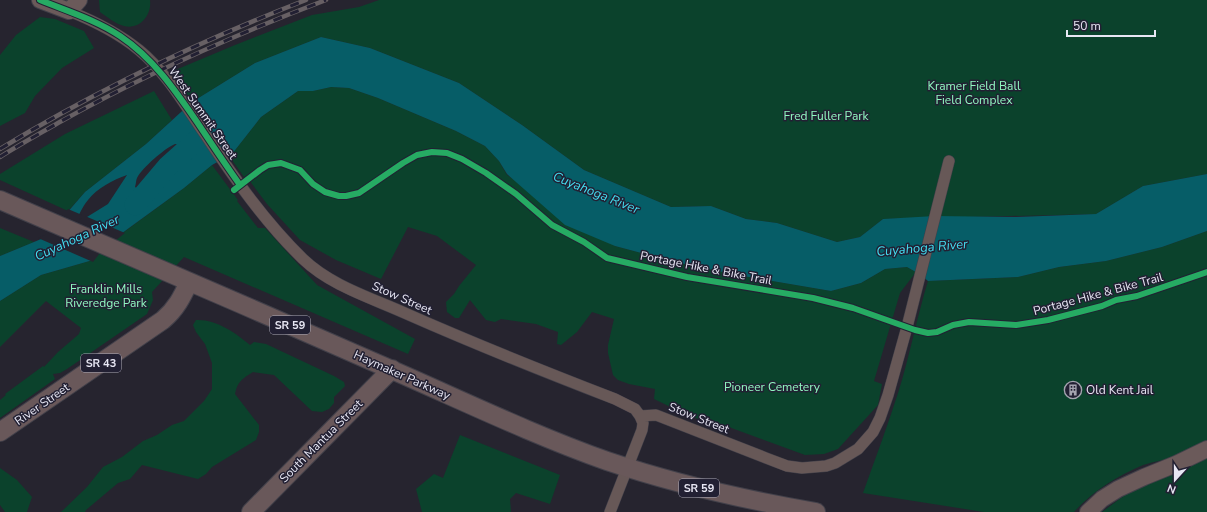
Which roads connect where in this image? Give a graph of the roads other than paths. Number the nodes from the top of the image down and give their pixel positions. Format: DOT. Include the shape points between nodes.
graph roads {
  1 [pos="40,0"];
  2 [pos="74,6"];
  3 [pos="949,161"];
  4 [pos="240,185"];
  5 [pos="0,200"];
  6 [pos="189,282"];
  7 [pos="392,370"];
  8 [pos="640,416"];
  9 [pos="0,432"];
  10 [pos="1207,449"];
  11 [pos="628,467"];
  12 [pos="251,512"];
  13 [pos="610,512"];
  14 [pos="816,512"];
  15 [pos="1088,512"];
  1 -- 2 [label="street, West Summit Street"];
  2 -- 4 [label="street, West Summit Street" via="140,50 184,103"];
  3 -- 8 [label="street, Stow Street" via="888,396 873,432 858,449 835,463 816,468 787,466 656,415"];
  4 -- 8 [label="street, Stow Street" via="268,221 303,259 320,273 361,294 483,347 615,399 635,409"];
  5 -- 6 [label="main road, Haymaker Parkway"];
  6 -- 7 [label="main road, Haymaker Parkway / SR 59"];
  6 -- 9 [label="main road, River Street / SR 43" via="175,309 163,320"];
  7 -- 11 [label="main road, Haymaker Parkway / SR 59" via="499,418"];
  7 -- 12 [label="main road, South Mantua Street"];
  8 -- 11 [label="street" via="642,430"];
  10 -- 15 [label="street" via="1118,489"];
  11 -- 13 [label="street"];
  11 -- 14 [label="main road, Haymaker Parkway / SR 59" via="713,491"];
}
